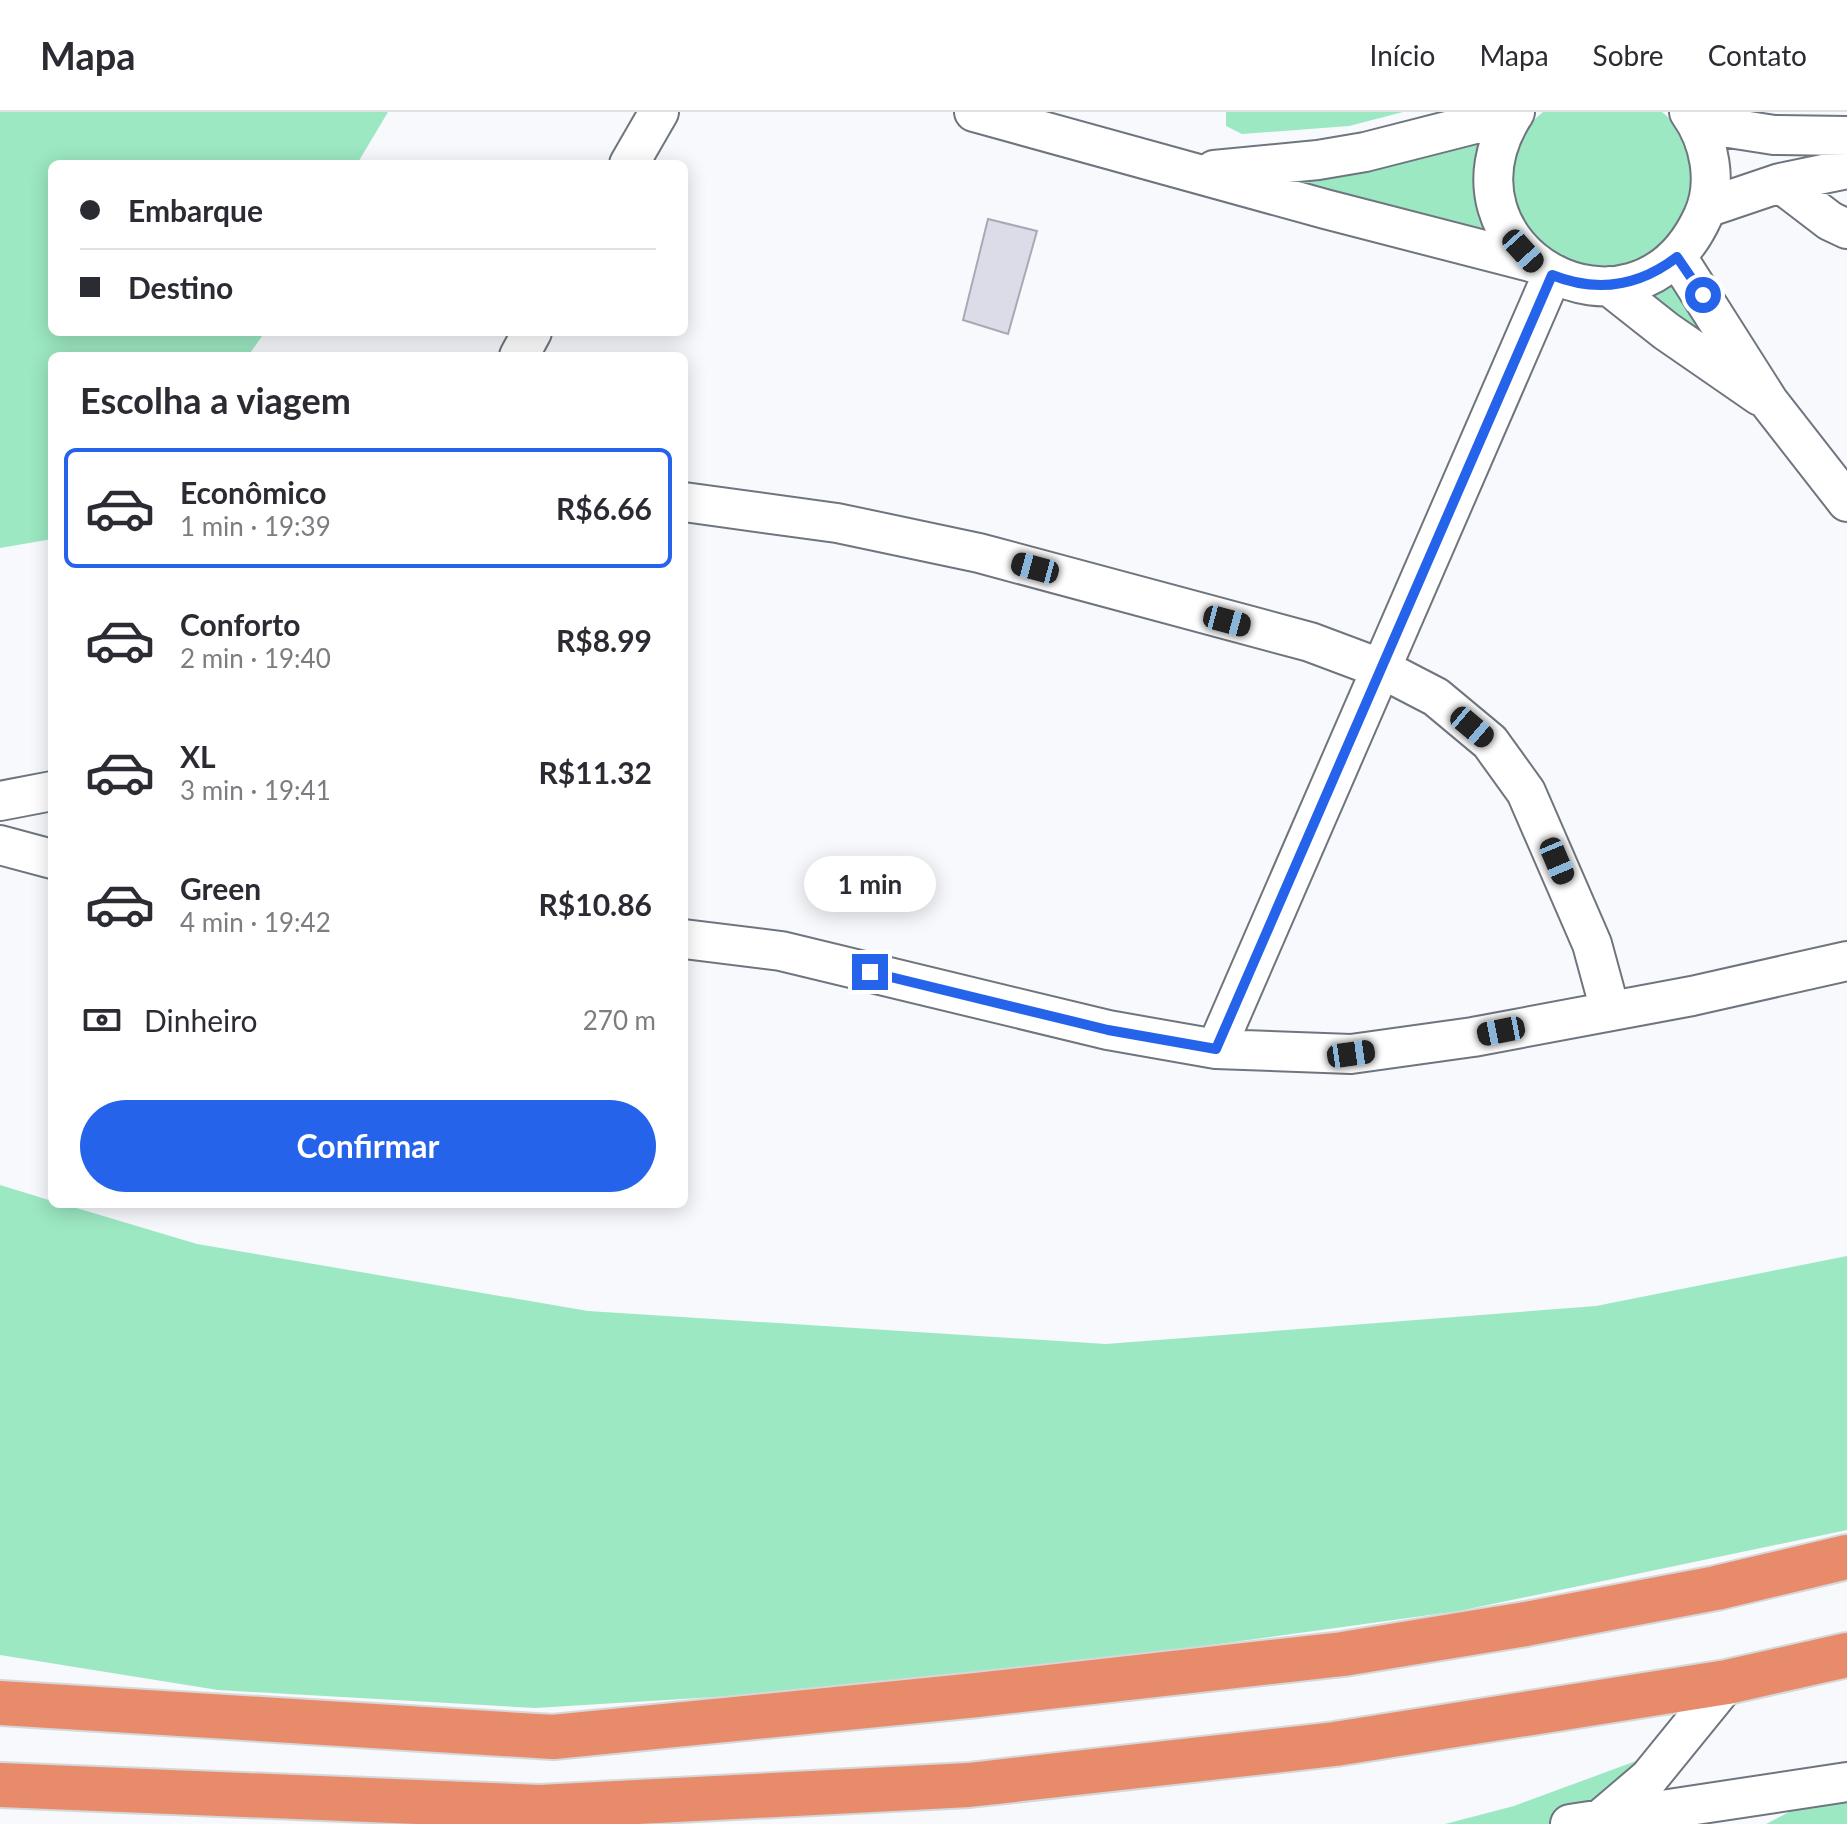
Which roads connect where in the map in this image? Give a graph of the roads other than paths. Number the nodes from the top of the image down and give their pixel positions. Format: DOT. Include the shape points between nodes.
graph roads {
  1 [pos="659,112"];
  2 [pos="974,112"];
  3 [pos="1514,113"];
  4 [pos="1693,118"];
  5 [pos="1785,123"];
  6 [pos="1847,136"];
  7 [pos="631,160"];
  8 [pos="1847,169"];
  9 [pos="1193,172"];
  10 [pos="1780,183"];
  11 [pos="1706,208"];
  12 [pos="1847,229"];
  13 [pos="1677,257"];
  14 [pos="1543,269"];
  15 [pos="1609,286"];
  16 [pos="1769,402"];
  17 [pos="1847,502"];
  18 [pos="688,503"];
  19 [pos="1382,669"];
  20 [pos="48,792"];
  21 [pos="0,801"];
  22 [pos="0,845"];
  23 [pos="48,858"];
  24 [pos="688,939"];
  25 [pos="1847,961"];
  26 [pos="1610,1010"];
  27 [pos="1216,1049"];
  28 [pos="1847,1557"];
  29 [pos="1847,1655"];
  30 [pos="0,1678"];
  31 [pos="1727,1682"];
  32 [pos="0,1703"];
  33 [pos="174,1714"];
  34 [pos="1847,1782"];
  35 [pos="0,1785"];
  36 [pos="1589,1822"];
  1 -- 7 [label="lane"];
  2 -- 9 [label="lane"];
  3 -- 9 [label="lane" via="1353,154"];
  3 -- 14 [label="lane" via="1499,143 1493,176 1497,209 1512,239"];
  4 -- 5 [label="lane"];
  4 -- 11 [label="lane" via="1708,150"];
  5 -- 6 [label="lane"];
  8 -- 10 [label="lane"];
  9 -- 14 [label="lane"];
  10 -- 11 [label="lane"];
  10 -- 12 [label="lane"];
  11 -- 13 [label="lane"];
  13 -- 15 [label="lane" via="1645,277"];
  13 -- 16 [label="lane"];
  14 -- 15 [label="lane" via="1570,282"];
  14 -- 19 [label="lane"];
  15 -- 16 [label="lane"];
  16 -- 17 [label="lane"];
  18 -- 19 [label="lane" via="837,523 979,553 1310,642"];
  19 -- 26 [label="lane" via="1436,697 1490,742 1526,792 1592,944"];
  19 -- 27 [label="lane"];
  20 -- 21 [label="lane"];
  22 -- 23 [label="lane"];
  24 -- 27 [label="lane" via="781,951 1108,1030"];
  25 -- 26 [label="lane"];
  26 -- 27 [label="lane" via="1351,1054"];
  28 -- 33 [label="highway" via="1672,1596 1343,1654 553,1737"];
  29 -- 31 [label="highway"];
  30 -- 33 [label="highway"];
  31 -- 35 [label="highway" via="1335,1744 969,1785 540,1807"];
  31 -- 36 [label="lane" via="1649,1778"];
  32 -- 33 [label="highway"];
  34 -- 36 [label="lane"];
}
